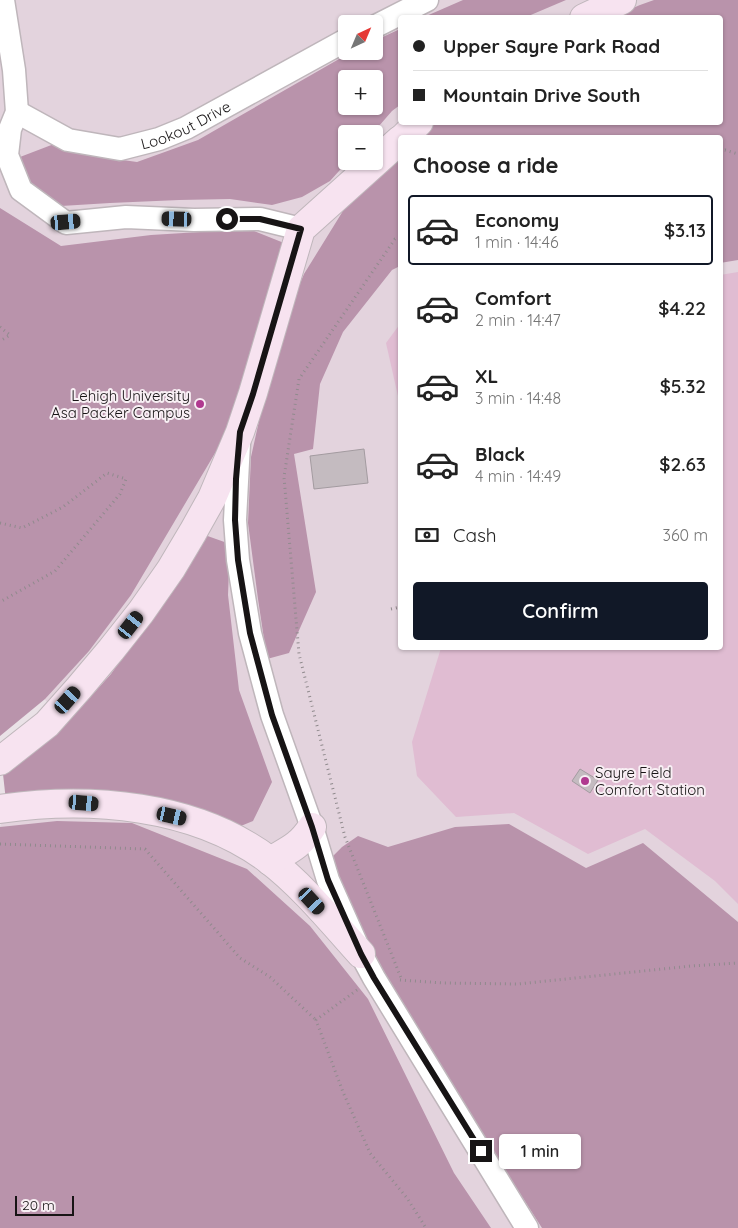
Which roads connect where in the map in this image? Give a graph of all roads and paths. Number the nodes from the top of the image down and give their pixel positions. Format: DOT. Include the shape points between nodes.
graph roads {
  1 [pos="3,0"];
  2 [pos="427,0"];
  3 [pos="622,0"];
  4 [pos="590,15"];
  5 [pos="383,22"];
  6 [pos="338,44"];
  7 [pos="17,112"];
  8 [pos="416,125"];
  9 [pos="406,135"];
  10 [pos="398,142"];
  11 [pos="723,150"];
  12 [pos="738,154"];
  13 [pos="301,229"];
  14 [pos="398,238"];
  15 [pos="0,326"];
  16 [pos="0,341"];
  17 [pos="240,432"];
  18 [pos="0,523"];
  19 [pos="0,602"];
  20 [pos="398,607"];
  21 [pos="391,609"];
  22 [pos="0,761"];
  23 [pos="0,809"];
  24 [pos="312,827"];
  25 [pos="0,844"];
  26 [pos="270,860"];
  27 [pos="738,963"];
  28 [pos="367,966"];
  29 [pos="401,980"];
  30 [pos="316,1020"];
  31 [pos="426,1228"];
  32 [pos="527,1228"];
  1 -- 7 [label="street"];
  2 -- 5 [label="street"];
  3 -- 4 [label="street"];
  6 -- 7 [label="street, Lookout Drive" via="186,128 120,149 68,140"];
  7 -- 13 [label="street" via="10,129 7,155 21,190 66,222 126,218 260,219"];
  8 -- 9 [label="street"];
  10 -- 13 [label="street"];
  11 -- 12 [label="path"];
  13 -- 17 [label="street"];
  14 -- 29 [label="path" via="300,379 284,477 299,654 345,837"];
  15 -- 16 [label="path" via="10,335"];
  17 -- 22 [label="street" via="212,498 171,569 141,612 47,724"];
  17 -- 24 [label="street" via="235,520 244,601 272,715"];
  18 -- 19 [label="path" via="22,528 63,507 107,473 126,479 120,494 55,571"];
  20 -- 21 [label="path"];
  23 -- 26 [label="street" via="84,803 157,812 218,831"];
  24 -- 26 [label="street" via="304,839 290,850"];
  24 -- 28 [label="street" via="328,880"];
  25 -- 30 [label="path" via="145,849 240,958 270,977"];
  26 -- 28 [label="street" via="300,888"];
  27 -- 29 [label="path" via="518,984"];
  28 -- 29 [label="path"];
  28 -- 30 [label="path"];
  28 -- 32 [label="street"];
  30 -- 31 [label="path" via="370,1153 407,1198"];
}
